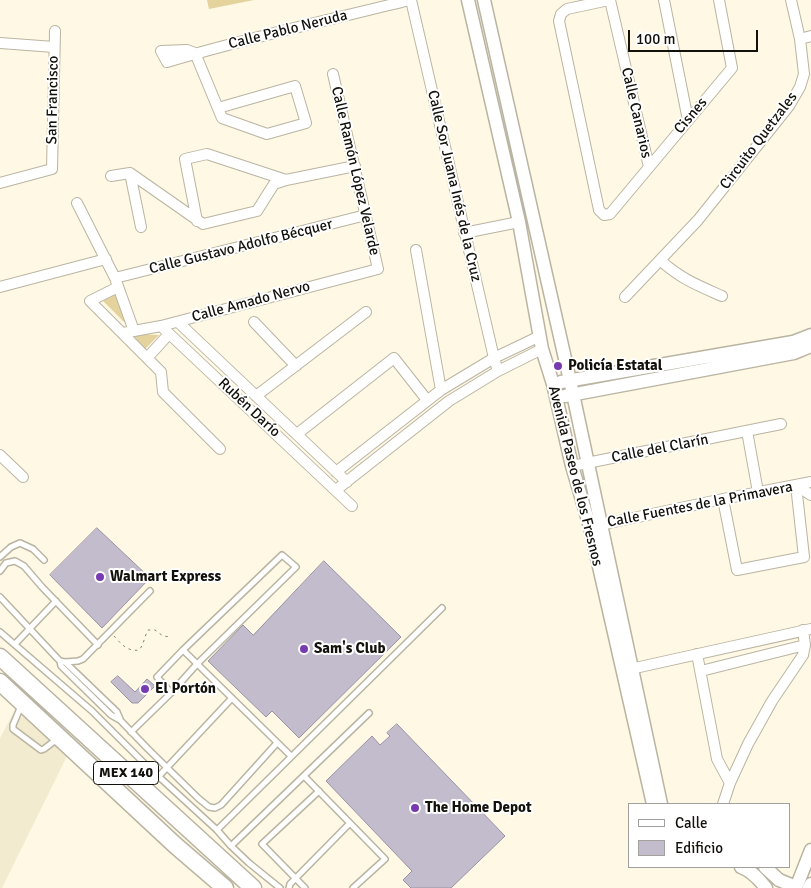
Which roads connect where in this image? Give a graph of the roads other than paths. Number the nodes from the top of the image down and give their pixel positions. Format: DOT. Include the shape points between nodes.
graph roads {
  1 [pos="410,0"];
  2 [pos="468,0"];
  3 [pos="484,0"];
  4 [pos="610,0"];
  5 [pos="664,0"];
  6 [pos="719,0"];
  7 [pos="791,0"];
  8 [pos="55,31"];
  9 [pos="811,36"];
  10 [pos="800,39"];
  11 [pos="0,43"];
  12 [pos="54,47"];
  13 [pos="333,74"];
  14 [pos="218,108"];
  15 [pos="688,120"];
  16 [pos="355,166"];
  17 [pos="649,167"];
  18 [pos="130,173"];
  19 [pos="111,176"];
  20 [pos="286,180"];
  21 [pos="0,183"];
  22 [pos="76,203"];
  23 [pos="366,215"];
  24 [pos="197,221"];
  25 [pos="519,222"];
  26 [pos="141,227"];
  27 [pos="464,233"];
  28 [pos="538,239"];
  29 [pos="522,242"];
  30 [pos="416,250"];
  31 [pos="106,259"];
  32 [pos="660,260"];
  33 [pos="378,269"];
  34 [pos="117,283"];
  35 [pos="0,287"];
  36 [pos="722,296"];
  37 [pos="625,297"];
  38 [pos="366,312"];
  39 [pos="178,322"];
  40 [pos="254,322"];
  41 [pos="161,326"];
  42 [pos="134,331"];
  43 [pos="123,334"];
  44 [pos="169,334"];
  45 [pos="811,335"];
  46 [pos="541,343"];
  47 [pos="811,346"];
  48 [pos="147,358"];
  49 [pos="494,358"];
  50 [pos="296,366"];
  51 [pos="498,371"];
  52 [pos="569,380"];
  53 [pos="552,384"];
  54 [pos="441,390"];
  55 [pos="573,394"];
  56 [pos="256,396"];
  57 [pos="556,397"];
  58 [pos="427,400"];
  59 [pos="781,424"];
  60 [pos="747,432"];
  61 [pos="297,434"];
  62 [pos="220,449"];
  63 [pos="0,456"];
  64 [pos="587,463"];
  65 [pos="572,466"];
  66 [pos="336,472"];
  67 [pos="23,477"];
  68 [pos="347,482"];
  69 [pos="811,482"];
  70 [pos="796,485"];
  71 [pos="336,490"];
  72 [pos="758,492"];
  73 [pos="811,495"];
  74 [pos="722,499"];
  75 [pos="352,506"];
  76 [pos="595,526"];
  77 [pos="0,558"];
  78 [pos="44,560"];
  79 [pos="0,571"];
  80 [pos="150,591"];
  81 [pos="0,597"];
  82 [pos="56,601"];
  83 [pos="442,608"];
  84 [pos="30,629"];
  85 [pos="807,630"];
  86 [pos="0,632"];
  87 [pos="15,644"];
  88 [pos="98,645"];
  89 [pos="805,645"];
  90 [pos="183,650"];
  91 [pos="697,654"];
  92 [pos="0,657"];
  93 [pos="62,663"];
  94 [pos="197,664"];
  95 [pos="628,670"];
  96 [pos="701,671"];
  97 [pos="0,672"];
  98 [pos="2,690"];
  99 [pos="171,693"];
  100 [pos="232,698"];
  101 [pos="22,703"];
  102 [pos="369,713"];
  103 [pos="131,732"];
  104 [pos="59,737"];
  105 [pos="277,743"];
  106 [pos="291,756"];
  107 [pos="167,767"];
  108 [pos="159,776"];
  109 [pos="304,776"];
  110 [pos="730,783"];
  111 [pos="320,791"];
  112 [pos="653,803"];
  113 [pos="661,803"];
  114 [pos="723,803"];
  115 [pos="350,823"];
  116 [pos="217,830"];
  117 [pos="231,846"];
  118 [pos="811,850"];
  119 [pos="745,868"];
  120 [pos="766,868"];
  121 [pos="295,878"];
  122 [pos="250,884"];
  123 [pos="811,884"];
  124 [pos="278,886"];
  125 [pos="290,886"];
  126 [pos="225,888"];
  127 [pos="305,888"];
  128 [pos="353,888"];
  129 [pos="766,888"];
  130 [pos="801,888"];
  1 -- 14 [label="street, Calle Pablo Neruda" via="195,53"];
  1 -- 27 [label="street, Calle Sor Juana Inés de la Cruz"];
  2 -- 25 [label="street, Avenida Paseo de los Fresnos"];
  3 -- 28 [label="street, Avenida Paseo de los Fresnos"];
  4 -- 17 [label="street, Calle Canarios"];
  4 -- 17 [label="street, Cisnes" via="567,9 559,21 599,210 604,215 610,214"];
  5 -- 15 [label="street"];
  6 -- 15 [label="street, Cisnes" via="732,68"];
  7 -- 10 [label="street, Circuito Quetzales"];
  8 -- 12 [label="street, San Francisco"];
  9 -- 10 [label="street"];
  10 -- 32 [label="street, Circuito Quetzales" via="804,74 789,106 698,220"];
  11 -- 12 [label="street"];
  12 -- 21 [label="street, San Francisco" via="52,169"];
  13 -- 16 [label="street, Calle Ramón López Velarde"];
  14 -- 14 [label="street" via="222,118 267,134 306,123 295,86"];
  15 -- 17 [label="street, Cisnes"];
  16 -- 20 [label="street"];
  16 -- 23 [label="street, Calle Ramón López Velarde"];
  18 -- 19 [label="street"];
  18 -- 24 [label="street"];
  18 -- 26 [label="street"];
  20 -- 24 [label="street" via="274,184 257,211 202,224"];
  20 -- 24 [label="street" via="207,154 185,159"];
  22 -- 31 [label="street"];
  23 -- 33 [label="street, Calle Ramón López Velarde"];
  23 -- 34 [label="street, Calle Gustavo Adolfo Bécquer"];
  25 -- 27 [label="street"];
  25 -- 29 [label="street, Avenida Paseo de los Fresnos"];
  27 -- 49 [label="street, Calle Sor Juana Inés de la Cruz"];
  28 -- 29 [label="street"];
  28 -- 52 [label="street, Avenida Paseo de los Fresnos"];
  29 -- 46 [label="street, Avenida Paseo de los Fresnos"];
  30 -- 54 [label="street"];
  31 -- 34 [label="street"];
  31 -- 35 [label="street"];
  32 -- 36 [label="street" via="687,281"];
  32 -- 37 [label="street, Circuito Quetzales"];
  33 -- 39 [label="street, Calle Amado Nervo"];
  34 -- 42 [label="street"];
  34 -- 43 [label="street" via="90,301"];
  38 -- 50 [label="street"];
  39 -- 41 [label="street, Calle Amado Nervo"];
  39 -- 56 [label="street, Rubén Darío"];
  40 -- 50 [label="street"];
  41 -- 42 [label="street, Calle Amado Nervo"];
  41 -- 44 [label="street, Rubén Darío"];
  42 -- 43 [label="street, Calle Amado Nervo"];
  43 -- 48 [label="street"];
  44 -- 48 [label="street"];
  44 -- 71 [label="street, Rubén Darío"];
  45 -- 52 [label="street" via="793,342"];
  46 -- 49 [label="street"];
  46 -- 51 [label="street"];
  46 -- 53 [label="street, Avenida Paseo de los Fresnos"];
  47 -- 55 [label="street" via="794,353"];
  48 -- 62 [label="street" via="161,372 163,392"];
  49 -- 51 [label="street, Calle Sor Juana Inés de la Cruz"];
  49 -- 54 [label="street"];
  50 -- 56 [label="street"];
  51 -- 68 [label="street" via="449,401"];
  52 -- 53 [label="street"];
  52 -- 55 [label="street, Avenida Paseo de los Fresnos"];
  53 -- 57 [label="street, Avenida Paseo de los Fresnos"];
  54 -- 58 [label="street"];
  55 -- 57 [label="street"];
  55 -- 64 [label="street, Avenida Paseo de los Fresnos"];
  56 -- 61 [label="street, Rubén Darío"];
  57 -- 65 [label="street, Avenida Paseo de los Fresnos"];
  58 -- 61 [label="street" via="394,358"];
  58 -- 66 [label="street"];
  59 -- 60 [label="street, Calle del Clarín"];
  60 -- 64 [label="street, Calle del Clarín"];
  60 -- 72 [label="street"];
  61 -- 66 [label="street, Rubén Darío"];
  63 -- 67 [label="street"];
  64 -- 65 [label="street, Calle del Clarín"];
  64 -- 76 [label="street, Avenida Paseo de los Fresnos"];
  65 -- 76 [label="street, Avenida Paseo de los Fresnos"];
  66 -- 68 [label="street, Rubén Darío"];
  68 -- 71 [label="street"];
  69 -- 70 [label="street, Calle Fuentes de la Primavera"];
  70 -- 72 [label="street, Calle Fuentes de la Primavera"];
  70 -- 73 [label="street"];
  70 -- 74 [label="street" via="804,556 737,570"];
  71 -- 75 [label="street, Rubén Darío"];
  72 -- 74 [label="street, Calle Fuentes de la Primavera"];
  74 -- 76 [label="street, Calle Fuentes de la Primavera"];
  76 -- 95 [label="street, Avenida Paseo de los Fresnos"];
  77 -- 78 [label="lane" via="20,543 33,549"];
  79 -- 82 [label="lane" via="6,563 19,563"];
  80 -- 88 [label="lane"];
  81 -- 84 [label="lane"];
  82 -- 84 [label="lane"];
  82 -- 88 [label="lane"];
  83 -- 106 [label="lane"];
  84 -- 87 [label="lane"];
  84 -- 93 [label="lane"];
  85 -- 89 [label="street"];
  85 -- 91 [label="street"];
  86 -- 87 [label="lane"];
  87 -- 108 [label="lane" via="92,711"];
  88 -- 93 [label="lane" via="83,659"];
  89 -- 96 [label="street"];
  89 -- 110 [label="street" via="803,655 748,744"];
  90 -- 94 [label="lane"];
  90 -- 94 [label="lane" via="282,555 296,567"];
  90 -- 99 [label="lane" via="157,677"];
  91 -- 95 [label="street"];
  91 -- 96 [label="street"];
  92 -- 122 [label="highway, MEX 140"];
  93 -- 103 [label="lane" via="117,712"];
  94 -- 99 [label="lane"];
  94 -- 100 [label="lane"];
  95 -- 112 [label="street, Avenida Paseo de los Fresnos"];
  95 -- 113 [label="street, Avenida Paseo de los Fresnos"];
  96 -- 110 [label="street" via="717,759"];
  97 -- 122 [label="highway" via="176,833"];
  98 -- 101 [label="highway, MEX 140"];
  99 -- 103 [label="lane"];
  100 -- 105 [label="lane"];
  100 -- 107 [label="lane"];
  101 -- 104 [label="highway, MEX 140"];
  101 -- 104 [label="lane" via="13,728 41,750"];
  102 -- 109 [label="lane"];
  103 -- 107 [label="lane"];
  104 -- 126 [label="highway, MEX 140"];
  105 -- 106 [label="lane"];
  105 -- 107 [label="lane" via="215,808 198,798"];
  106 -- 116 [label="lane"];
  107 -- 108 [label="lane"];
  108 -- 116 [label="lane"];
  109 -- 111 [label="lane"];
  109 -- 117 [label="lane"];
  110 -- 114 [label="street"];
  111 -- 115 [label="lane"];
  111 -- 121 [label="lane" via="262,844"];
  115 -- 121 [label="lane"];
  115 -- 128 [label="lane" via="385,859"];
  116 -- 117 [label="lane"];
  117 -- 124 [label="lane"];
  118 -- 130 [label="street"];
  119 -- 129 [label="street"];
  120 -- 130 [label="street" via="779,880"];
  121 -- 125 [label="lane"];
  121 -- 127 [label="lane"];
  123 -- 130 [label="street"];
  124 -- 125 [label="lane"];
}
